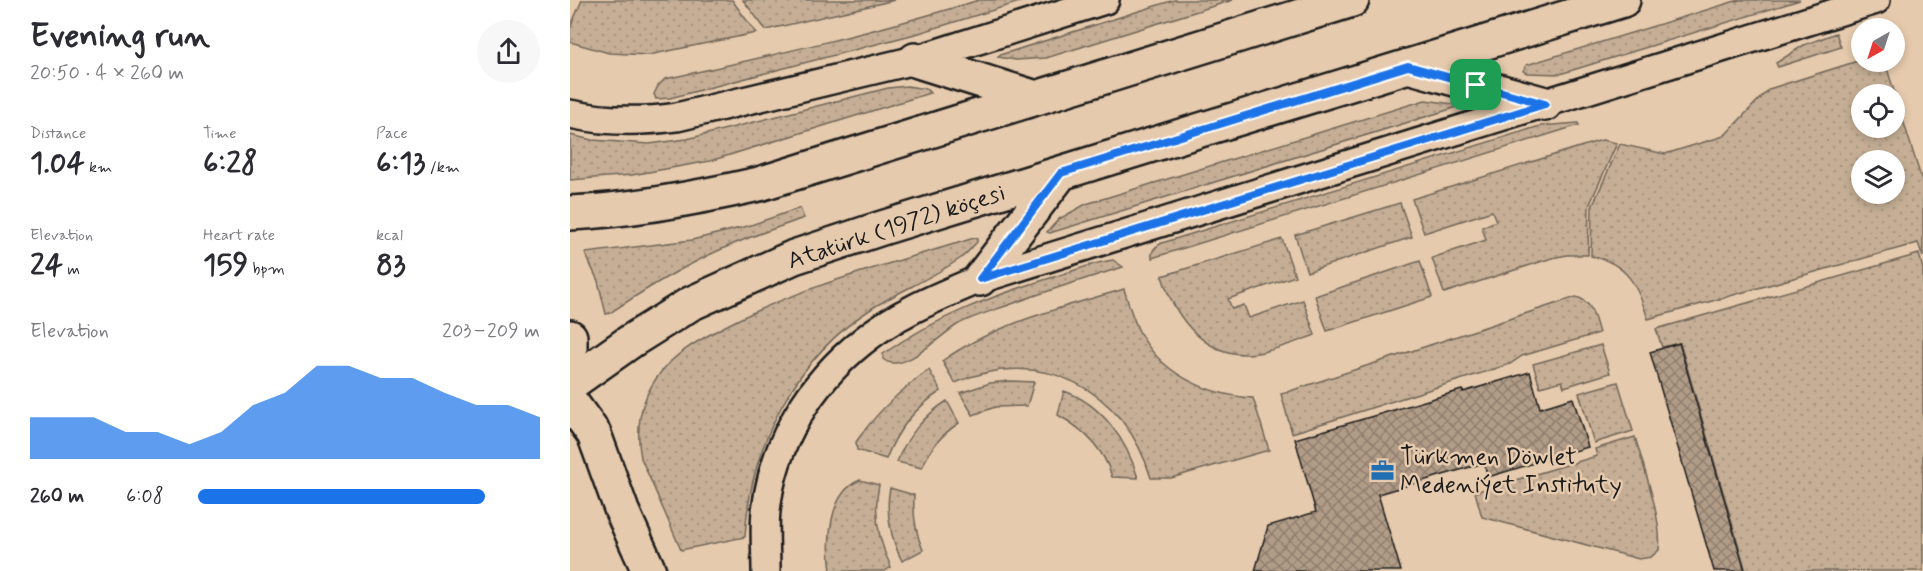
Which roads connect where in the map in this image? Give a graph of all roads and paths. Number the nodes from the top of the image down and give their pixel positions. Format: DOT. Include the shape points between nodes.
graph roads {
  1 [pos="1104,0"];
  2 [pos="1352,0"];
  3 [pos="1623,0"];
  4 [pos="1876,0"];
  5 [pos="915,60"];
  6 [pos="1408,66"];
  7 [pos="1036,98"];
  8 [pos="1545,104"];
  9 [pos="570,114"];
  10 [pos="1061,173"];
  11 [pos="570,213"];
  12 [pos="980,279"];
  13 [pos="570,338"];
  14 [pos="570,352"];
  15 [pos="570,384"];
  16 [pos="570,401"];
  17 [pos="649,571"];
  18 [pos="766,571"];
  1 -- 5 [label="street"];
  2 -- 7 [label="main road"];
  3 -- 6 [label="main road, Atatürk (1972) köçesi"];
  4 -- 8 [label="street"];
  5 -- 7 [label="main road"];
  5 -- 9 [label="street" via="677,117 619,121"];
  6 -- 8 [label="main road"];
  6 -- 10 [label="main road, Atatürk (1972) köçesi"];
  7 -- 11 [label="main road" via="759,184 643,207"];
  8 -- 12 [label="street"];
  10 -- 12 [label="main road"];
  10 -- 15 [label="main road, Atatürk (1972) köçesi" via="794,256 690,304"];
  12 -- 18 [label="street" via="931,300 863,340 827,375 793,421 778,455 766,512"];
  13 -- 14 [label="main road"];
  16 -- 17 [label="main road" via="594,434"];
}
